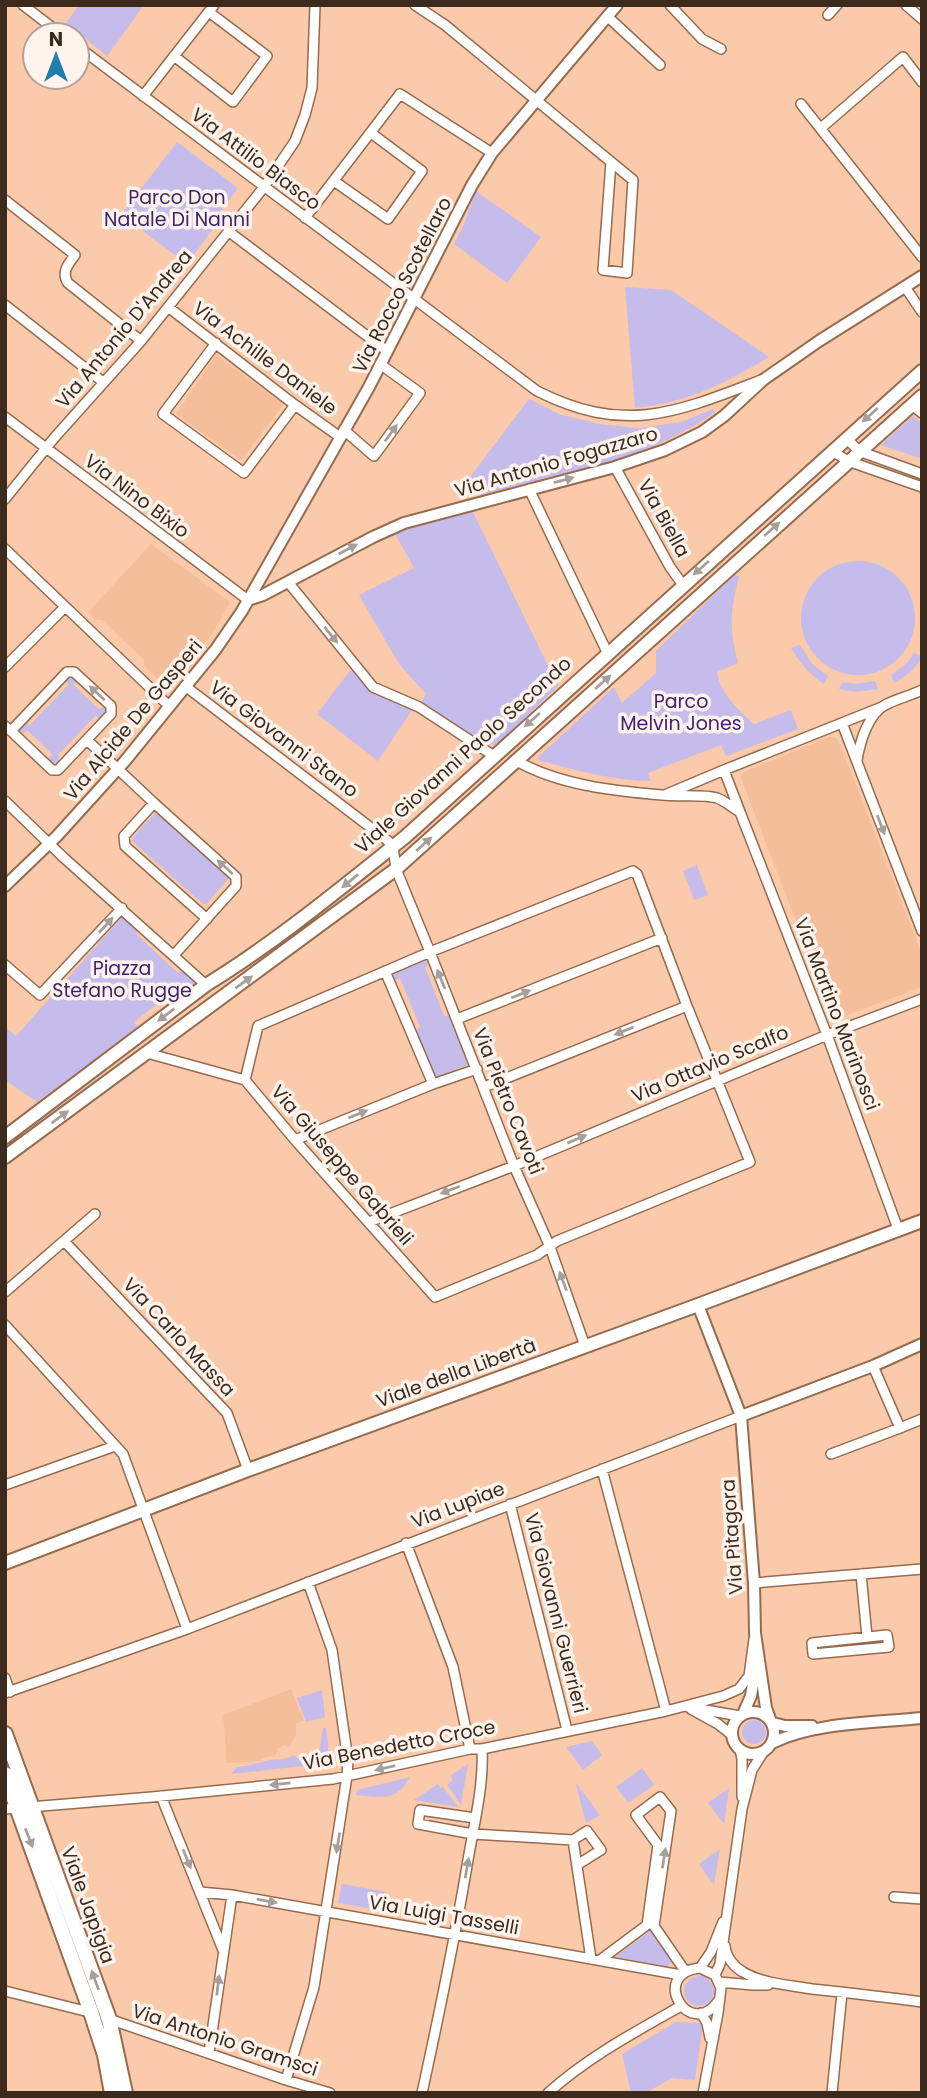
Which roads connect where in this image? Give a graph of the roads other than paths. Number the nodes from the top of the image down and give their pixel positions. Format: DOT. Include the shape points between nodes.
graph roads {
  1 [pos="23,5"];
  2 [pos="315,5"];
  3 [pos="415,5"];
  4 [pos="617,5"];
  5 [pos="670,5"];
  6 [pos="837,5"];
  7 [pos="906,5"];
  8 [pos="211,8"];
  9 [pos="828,15"];
  10 [pos="608,18"];
  11 [pos="922,19"];
  12 [pos="44,21"];
  13 [pos="721,49"];
  14 [pos="174,56"];
  15 [pos="91,57"];
  16 [pos="660,65"];
  17 [pos="922,82"];
  18 [pos="143,96"];
  19 [pos="536,102"];
  20 [pos="802,104"];
  21 [pos="821,128"];
  22 [pos="371,133"];
  23 [pos="492,153"];
  24 [pos="611,162"];
  25 [pos="334,181"];
  26 [pos="264,187"];
  27 [pos="5,200"];
  28 [pos="305,218"];
  29 [pos="228,231"];
  30 [pos="922,257"];
  31 [pos="922,276"];
  32 [pos="905,287"];
  33 [pos="415,300"];
  34 [pos="5,304"];
  35 [pos="169,307"];
  36 [pos="922,312"];
  37 [pos="141,341"];
  38 [pos="216,343"];
  39 [pos="387,351"];
  40 [pos="380,364"];
  41 [pos="922,371"];
  42 [pos="763,380"];
  43 [pos="103,382"];
  44 [pos="714,399"];
  45 [pos="295,405"];
  46 [pos="918,405"];
  47 [pos="724,416"];
  48 [pos="5,417"];
  49 [pos="342,433"];
  50 [pos="846,438"];
  51 [pos="46,448"];
  52 [pos="832,451"];
  53 [pos="859,451"];
  54 [pos="848,461"];
  55 [pos="615,467"];
  56 [pos="922,474"];
  57 [pos="922,486"];
  58 [pos="529,489"];
  59 [pos="5,499"];
  60 [pos="5,550"];
  61 [pos="288,582"];
  62 [pos="683,585"];
  63 [pos="248,600"];
  64 [pos="65,607"];
  65 [pos="607,652"];
  66 [pos="5,667"];
  67 [pos="186,686"];
  68 [pos="922,690"];
  69 [pos="901,699"];
  70 [pos="922,700"];
  71 [pos="169,706"];
  72 [pos="882,707"];
  73 [pos="842,723"];
  74 [pos="8,728"];
  75 [pos="87,740"];
  76 [pos="494,756"];
  77 [pos="515,760"];
  78 [pos="857,761"];
  79 [pos="117,769"];
  80 [pos="724,770"];
  81 [pos="665,796"];
  82 [pos="5,801"];
  83 [pos="154,803"];
  84 [pos="740,812"];
  85 [pos="50,844"];
  86 [pos="393,846"];
  87 [pos="396,869"];
  88 [pos="5,886"];
  89 [pos="122,908"];
  90 [pos="207,919"];
  91 [pos="922,931"];
  92 [pos="662,938"];
  93 [pos="430,952"];
  94 [pos="174,955"];
  95 [pos="5,965"];
  96 [pos="385,971"];
  97 [pos="206,985"];
  98 [pos="922,999"];
  99 [pos="218,1000"];
  100 [pos="687,1006"];
  101 [pos="457,1019"];
  102 [pos="827,1035"];
  103 [pos="147,1053"];
  104 [pos="477,1069"];
  105 [pos="245,1080"];
  106 [pos="717,1080"];
  107 [pos="433,1084"];
  108 [pos="484,1087"];
  109 [pos="5,1137"];
  110 [pos="295,1140"];
  111 [pos="5,1157"];
  112 [pos="514,1166"];
  113 [pos="95,1214"];
  114 [pos="922,1221"];
  115 [pos="369,1222"];
  116 [pos="898,1229"];
  117 [pos="64,1241"];
  118 [pos="550,1247"];
  119 [pos="5,1292"];
  120 [pos="698,1305"];
  121 [pos="5,1325"];
  122 [pos="922,1344"];
  123 [pos="585,1346"];
  124 [pos="873,1366"];
  125 [pos="741,1416"];
  126 [pos="922,1419"];
  127 [pos="900,1428"];
  128 [pos="115,1446"];
  129 [pos="831,1454"];
  130 [pos="602,1469"];
  131 [pos="248,1470"];
  132 [pos="5,1485"];
  133 [pos="510,1504"];
  134 [pos="143,1510"];
  135 [pos="406,1543"];
  136 [pos="5,1563"];
  137 [pos="922,1569"];
  138 [pos="861,1574"];
  139 [pos="308,1582"];
  140 [pos="754,1583"];
  141 [pos="187,1629"];
  142 [pos="755,1633"];
  143 [pos="867,1637"];
  144 [pos="758,1657"];
  145 [pos="5,1678"];
  146 [pos="8,1693"];
  147 [pos="687,1706"];
  148 [pos="666,1711"];
  149 [pos="742,1715"];
  150 [pos="922,1718"];
  151 [pos="771,1721"];
  152 [pos="832,1727"];
  153 [pos="567,1730"];
  154 [pos="5,1734"];
  155 [pos="732,1735"];
  156 [pos="768,1747"];
  157 [pos="482,1748"];
  158 [pos="470,1749"];
  159 [pos="740,1749"];
  160 [pos="5,1774"];
  161 [pos="347,1776"];
  162 [pos="161,1796"];
  163 [pos="18,1808"];
  164 [pos="742,1809"];
  165 [pos="475,1818"];
  166 [pos="473,1834"];
  167 [pos="573,1840"];
  168 [pos="577,1865"];
  169 [pos="200,1892"];
  170 [pos="232,1895"];
  171 [pos="894,1897"];
  172 [pos="922,1899"];
  173 [pos="327,1912"];
  174 [pos="726,1914"];
  175 [pos="650,1925"];
  176 [pos="456,1936"];
  177 [pos="724,1938"];
  178 [pos="223,1950"];
  179 [pos="595,1959"];
  180 [pos="700,1968"];
  181 [pos="683,1973"];
  182 [pos="717,1979"];
  183 [pos="780,1984"];
  184 [pos="5,1991"];
  185 [pos="842,1993"];
  186 [pos="719,2000"];
  187 [pos="922,2001"];
  188 [pos="681,2006"];
  189 [pos="91,2012"];
  190 [pos="701,2013"];
  191 [pos="109,2019"];
  192 [pos="712,2047"];
  193 [pos="209,2053"];
  194 [pos="286,2080"];
  195 [pos="112,2093"];
  196 [pos="125,2093"];
  197 [pos="330,2093"];
  198 [pos="422,2093"];
  199 [pos="548,2093"];
  200 [pos="703,2093"];
  201 [pos="832,2093"];
  1 -- 12 [label="street"];
  2 -- 26 [label="street, Via Antonio D'Andrea" via="312,88 305,115 295,141"];
  3 -- 19 [label="street"];
  4 -- 10 [label="street, Via Rocco Scotellaro"];
  5 -- 13 [label="street" via="702,39"];
  6 -- 9 [label="street"];
  7 -- 11 [label="street"];
  8 -- 14 [label="street"];
  8 -- 14 [label="street" via="267,55 233,102"];
  10 -- 16 [label="street"];
  10 -- 19 [label="street, Via Rocco Scotellaro"];
  14 -- 18 [label="street"];
  15 -- 18 [label="street, Via Attilio Biasco"];
  17 -- 21 [label="street" via="903,57"];
  18 -- 26 [label="street, Via Attilio Biasco"];
  19 -- 23 [label="street, Via Rocco Scotellaro"];
  19 -- 24 [label="street"];
  20 -- 21 [label="street"];
  21 -- 30 [label="street"];
  22 -- 23 [label="street" via="400,94"];
  22 -- 25 [label="street"];
  22 -- 25 [label="street" via="422,171 388,219"];
  23 -- 33 [label="street, Via Rocco Scotellaro"];
  24 -- 24 [label="street" via="633,180 627,273 603,270"];
  25 -- 28 [label="street"];
  26 -- 28 [label="street, Via Attilio Biasco"];
  26 -- 29 [label="street, Via Antonio D'Andrea"];
  27 -- 37 [label="street" via="75,256 67,265 68,284"];
  28 -- 33 [label="street, Via Attilio Biasco"];
  29 -- 35 [label="street, Via Antonio D'Andrea"];
  29 -- 39 [label="street"];
  31 -- 32 [label="street, Via Antonio Fogazzaro"];
  32 -- 36 [label="street"];
  32 -- 42 [label="street, Via Antonio Fogazzaro"];
  33 -- 39 [label="street, Via Rocco Scotellaro"];
  33 -- 44 [label="street, Via Attilio Biasco" via="537,391 583,411 655,415"];
  34 -- 43 [label="street"];
  35 -- 37 [label="street, Via Antonio D'Andrea"];
  35 -- 38 [label="street, Via Achille Daniele"];
  37 -- 43 [label="street, Via Antonio D'Andrea"];
  38 -- 45 [label="street, Via Achille Daniele"];
  38 -- 45 [label="street" via="163,414 244,473"];
  39 -- 40 [label="street, Via Rocco Scotellaro"];
  40 -- 49 [label="street, Via Rocco Scotellaro"];
  49 -- 40 [label="street, Via Achille Daniele, one-way" via="374,456 420,393"];
  41 -- 50 [label="main road, Viale Giovanni Paolo Secondo, one-way"];
  42 -- 44 [label="street, Via Attilio Biasco"];
  42 -- 47 [label="street, Via Antonio Fogazzaro"];
  43 -- 51 [label="street, Via Antonio D'Andrea"];
  44 -- 47 [label="street" via="723,402"];
  45 -- 49 [label="street, Via Achille Daniele"];
  46 -- 53 [label="main road, Viale Giovanni Paolo Secondo"];
  47 -- 55 [label="street, Via Antonio Fogazzaro" via="665,450"];
  48 -- 51 [label="street, Via Nino Bixio"];
  49 -- 63 [label="street, Via Rocco Scotellaro"];
  50 -- 52 [label="main road, Viale Giovanni Paolo Secondo"];
  50 -- 53 [label="street"];
  51 -- 59 [label="street, Via Antonio D'Andrea"];
  51 -- 63 [label="street, Via Nino Bixio"];
  52 -- 54 [label="street"];
  52 -- 62 [label="main road, Viale Giovanni Paolo Secondo, one-way"];
  53 -- 54 [label="main road, Viale Giovanni Paolo Secondo"];
  53 -- 56 [label="street"];
  54 -- 57 [label="street"];
  77 -- 54 [label="main road, Viale Giovanni Paolo Secondo, one-way"];
  58 -- 55 [label="street, Via Antonio Fogazzaro, one-way"];
  55 -- 62 [label="street, Via Biella"];
  61 -- 58 [label="street, Via Antonio Fogazzaro, one-way" via="404,523"];
  58 -- 65 [label="street"];
  60 -- 64 [label="street"];
  61 -- 63 [label="street"];
  61 -- 76 [label="street, one-way" via="373,687 419,707"];
  62 -- 65 [label="main road, Viale Giovanni Paolo Secondo"];
  63 -- 67 [label="street, Via Alcide De Gasperi"];
  64 -- 66 [label="street"];
  64 -- 71 [label="street"];
  65 -- 76 [label="main road, Viale Giovanni Paolo Secondo, one-way"];
  67 -- 71 [label="street, Via Alcide De Gasperi"];
  67 -- 86 [label="street, Via Giovanni Stano"];
  68 -- 69 [label="street"];
  69 -- 70 [label="street"];
  69 -- 72 [label="street"];
  71 -- 79 [label="street, Via Alcide De Gasperi"];
  72 -- 73 [label="street"];
  72 -- 78 [label="street" via="866,730"];
  73 -- 78 [label="street"];
  73 -- 80 [label="street"];
  74 -- 75 [label="street" via="52,770 58,770"];
  75 -- 74 [label="street, one-way" via="111,714 111,706 74,672 66,672"];
  75 -- 79 [label="street"];
  76 -- 86 [label="main road, Viale Giovanni Paolo Secondo"];
  77 -- 81 [label="street" via="568,780"];
  87 -- 77 [label="main road, Viale Giovanni Paolo Secondo, one-way"];
  78 -- 91 [label="street, one-way"];
  79 -- 83 [label="street"];
  79 -- 85 [label="street, Via Alcide De Gasperi"];
  80 -- 81 [label="street"];
  80 -- 84 [label="street, Via Martino Marinosci"];
  81 -- 84 [label="street" via="716,798"];
  82 -- 85 [label="street"];
  90 -- 83 [label="street, one-way" via="236,886 236,877"];
  83 -- 90 [label="street" via="124,836 125,846"];
  84 -- 102 [label="street, Via Martino Marinosci"];
  85 -- 88 [label="street, Via Alcide De Gasperi"];
  85 -- 89 [label="street"];
  86 -- 87 [label="street, Via Pietro Cavoti"];
  86 -- 97 [label="main road, Viale Giovanni Paolo Secondo, one-way" via="336,893"];
  87 -- 93 [label="street, Via Pietro Cavoti"];
  99 -- 87 [label="main road, Viale Giovanni Paolo Secondo, one-way"];
  89 -- 94 [label="street"];
  95 -- 89 [label="street, one-way" via="40,995"];
  90 -- 94 [label="street"];
  92 -- 93 [label="street, Via Giuseppe Gabrieli" via="633,871"];
  92 -- 100 [label="street"];
  101 -- 92 [label="street, one-way"];
  93 -- 96 [label="street, Via Giuseppe Gabrieli"];
  101 -- 93 [label="street, Via Pietro Cavoti, one-way"];
  94 -- 97 [label="street"];
  96 -- 105 [label="street, Via Giuseppe Gabrieli" via="258,1026"];
  96 -- 107 [label="street"];
  97 -- 99 [label="main road"];
  97 -- 109 [label="main road, Viale Giovanni Paolo Secondo, one-way"];
  98 -- 102 [label="street, Via Ottavio Scalfo"];
  99 -- 103 [label="main road, Viale Giovanni Paolo Secondo"];
  100 -- 106 [label="street"];
  100 -- 108 [label="street, one-way"];
  101 -- 104 [label="street, Via Pietro Cavoti"];
  102 -- 106 [label="street, Via Ottavio Scalfo"];
  102 -- 116 [label="street, Via Martino Marinosci"];
  103 -- 105 [label="street"];
  111 -- 103 [label="main road, Viale Giovanni Paolo Secondo, one-way"];
  104 -- 107 [label="street"];
  104 -- 108 [label="street, Via Pietro Cavoti"];
  105 -- 110 [label="street, Via Giuseppe Gabrieli"];
  112 -- 106 [label="street, Via Ottavio Scalfo, one-way"];
  106 -- 118 [label="street" via="750,1162"];
  110 -- 107 [label="street, one-way"];
  108 -- 112 [label="street, Via Pietro Cavoti"];
  110 -- 115 [label="street, Via Giuseppe Gabrieli"];
  112 -- 115 [label="street, Via Ottavio Scalfo, one-way"];
  112 -- 118 [label="street, Via Pietro Cavoti"];
  113 -- 117 [label="street"];
  114 -- 116 [label="main road, Viale della Libertà"];
  115 -- 118 [label="street, Via Giuseppe Gabrieli" via="435,1297"];
  116 -- 120 [label="main road, Viale della Libertà"];
  117 -- 119 [label="street"];
  117 -- 131 [label="street, Via Carlo Massa" via="227,1413"];
  123 -- 118 [label="street, Via Pietro Cavoti, one-way"];
  120 -- 123 [label="main road, Viale della Libertà"];
  120 -- 125 [label="street, Via Pitagora"];
  121 -- 128 [label="street"];
  122 -- 124 [label="street, Via Lupiae"];
  123 -- 131 [label="main road, Viale della Libertà"];
  124 -- 125 [label="street, Via Lupiae"];
  124 -- 127 [label="street"];
  125 -- 130 [label="street, Via Lupiae"];
  125 -- 140 [label="street, Via Pitagora"];
  126 -- 127 [label="street"];
  127 -- 129 [label="street"];
  128 -- 132 [label="street"];
  128 -- 134 [label="street" via="123,1454"];
  130 -- 133 [label="street, Via Lupiae"];
  130 -- 148 [label="street"];
  131 -- 134 [label="main road, Viale della Libertà"];
  133 -- 135 [label="street, Via Lupiae"];
  133 -- 153 [label="street, Via Giovanni Guerrieri"];
  134 -- 136 [label="main road, Viale della Libertà"];
  134 -- 141 [label="street"];
  135 -- 139 [label="street, Via Lupiae"];
  135 -- 158 [label="street" via="453,1667"];
  137 -- 138 [label="street"];
  138 -- 140 [label="street"];
  138 -- 143 [label="street"];
  139 -- 141 [label="street, Via Lupiae"];
  139 -- 161 [label="street" via="332,1650"];
  140 -- 142 [label="street, Via Pitagora"];
  141 -- 146 [label="street, Via Lupiae"];
  142 -- 144 [label="street, Via Pitagora"];
  142 -- 147 [label="street, Via Benedetto Croce" via="749,1676 739,1689"];
  143 -- 143 [label="street" via="812,1643 813,1654 889,1647 887,1635"];
  144 -- 149 [label="street, Via Pitagora" via="751,1696"];
  144 -- 151 [label="street, Via Pitagora"];
  145 -- 146 [label="street"];
  147 -- 148 [label="street, Via Benedetto Croce"];
  147 -- 149 [label="street, Via Benedetto Croce"];
  147 -- 155 [label="street"];
  148 -- 153 [label="street, Via Benedetto Croce"];
  149 -- 151 [label="street" via="757,1712"];
  149 -- 155 [label="street, Via Pitagora"];
  150 -- 152 [label="street"];
  151 -- 152 [label="street" via="785,1726"];
  151 -- 156 [label="street, Via Pitagora" via="775,1729"];
  152 -- 156 [label="street" via="785,1736"];
  153 -- 157 [label="street, Via Benedetto Croce"];
  154 -- 163 [label="main road, Viale Japigia"];
  155 -- 159 [label="street, Via Pitagora"];
  156 -- 159 [label="street" via="752,1754"];
  156 -- 164 [label="street, Via Pitagora" via="752,1770"];
  157 -- 158 [label="street, Via Benedetto Croce"];
  157 -- 165 [label="street"];
  158 -- 161 [label="street, Via Benedetto Croce, one-way"];
  159 -- 164 [label="street, Via Pitagora"];
  160 -- 163 [label="main road, Viale Japigia"];
  161 -- 162 [label="street, Via Benedetto Croce, one-way"];
  161 -- 173 [label="street, one-way"];
  162 -- 163 [label="street, Via Benedetto Croce"];
  162 -- 169 [label="street, one-way"];
  163 -- 189 [label="main road, Viale Japigia, one-way"];
  191 -- 163 [label="main road, Viale Japigia, one-way"];
  164 -- 174 [label="street, Via Pitagora"];
  165 -- 166 [label="street"];
  165 -- 166 [label="street" via="420,1810 418,1824"];
  166 -- 167 [label="street"];
  176 -- 166 [label="street, one-way"];
  167 -- 168 [label="street"];
  167 -- 168 [label="street" via="587,1831 601,1850"];
  168 -- 179 [label="street"];
  169 -- 170 [label="street, Via Luigi Tasselli"];
  169 -- 178 [label="street"];
  170 -- 173 [label="street, Via Luigi Tasselli, one-way"];
  170 -- 178 [label="street"];
  171 -- 172 [label="street"];
  173 -- 176 [label="street, Via Luigi Tasselli"];
  173 -- 194 [label="street" via="314,1987"];
  174 -- 177 [label="street, Via Pitagora"];
  174 -- 180 [label="street, Via Pitagora"];
  175 -- 175 [label="street, one-way" via="671,1811 660,1797 636,1815 658,1844"];
  175 -- 179 [label="street"];
  175 -- 181 [label="street"];
  176 -- 179 [label="street, Via Luigi Tasselli"];
  176 -- 198 [label="street"];
  177 -- 182 [label="street, Via Pitagora"];
  177 -- 183 [label="street" via="725,1952 741,1972"];
  193 -- 178 [label="street, one-way"];
  179 -- 181 [label="street, Via Luigi Tasselli"];
  180 -- 181 [label="street"];
  180 -- 182 [label="street"];
  181 -- 188 [label="street" via="675,1987"];
  182 -- 183 [label="street" via="753,1986"];
  182 -- 186 [label="street, Via Pitagora"];
  183 -- 185 [label="street"];
  184 -- 189 [label="street, Via Antonio Gramsci"];
  185 -- 187 [label="street"];
  185 -- 201 [label="street"];
  186 -- 190 [label="street"];
  186 -- 192 [label="street, Via Pitagora"];
  188 -- 190 [label="street"];
  188 -- 199 [label="street" via="595,2057"];
  189 -- 191 [label="street, Via Antonio Gramsci"];
  189 -- 195 [label="main road, Viale Japigia"];
  190 -- 192 [label="street, Via Pitagora"];
  191 -- 193 [label="street, Via Antonio Gramsci"];
  191 -- 196 [label="main road, Viale Japigia"];
  192 -- 200 [label="street, Via Pitagora"];
  193 -- 194 [label="street, Via Antonio Gramsci"];
  194 -- 197 [label="street, Via Antonio Gramsci"];
}
